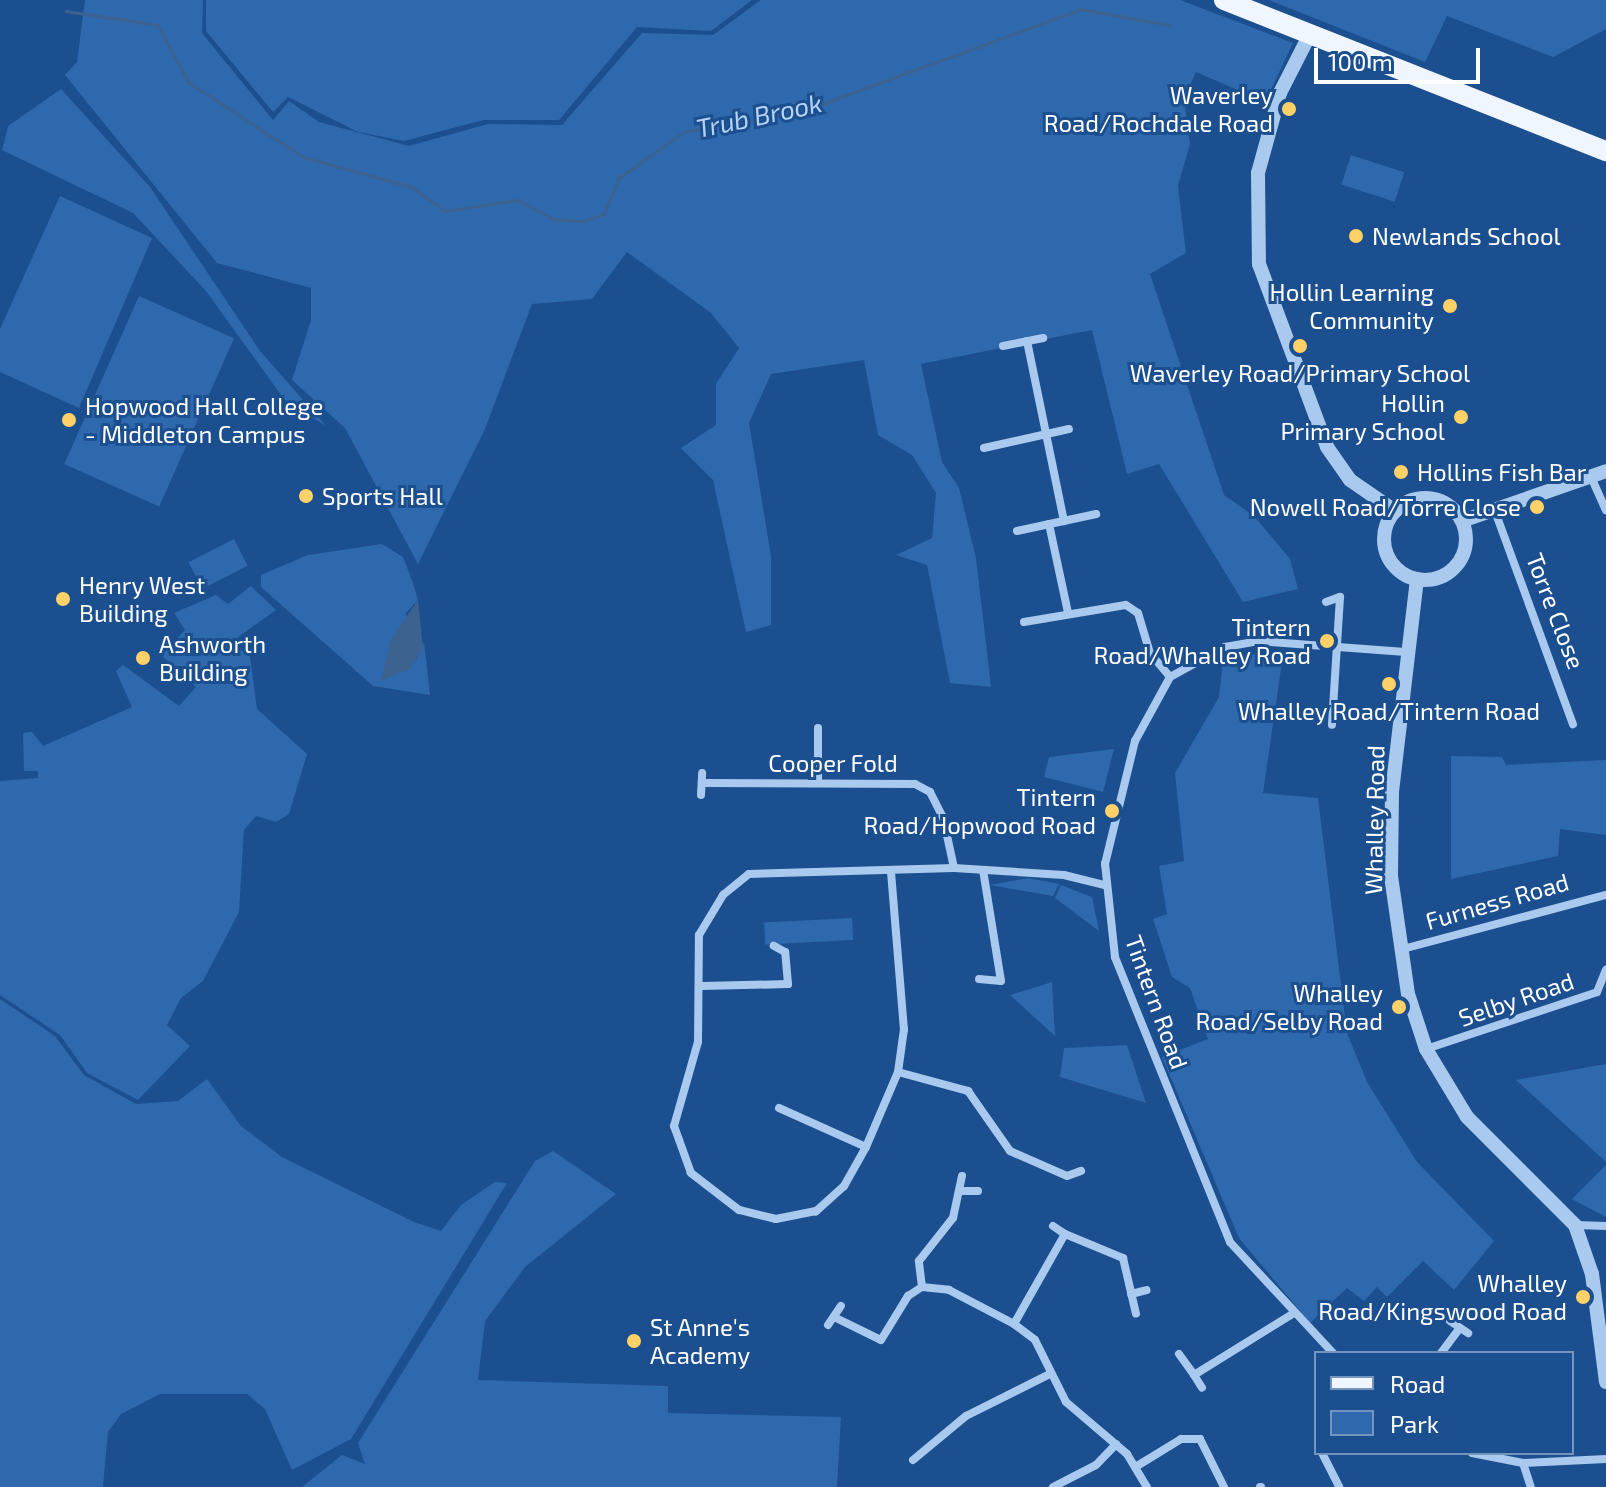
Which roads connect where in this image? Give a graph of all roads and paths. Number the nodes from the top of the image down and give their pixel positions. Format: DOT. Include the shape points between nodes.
graph roads {
  1 [pos="1224,0"];
  2 [pos="1309,36"];
  3 [pos="1606,151"];
  4 [pos="1043,338"];
  5 [pos="1027,341"];
  6 [pos="1003,346"];
  7 [pos="1069,429"];
  8 [pos="1047,434"];
  9 [pos="984,448"];
  10 [pos="1606,471"];
  11 [pos="1592,479"];
  12 [pos="1606,510"];
  13 [pos="1395,511"];
  14 [pos="1096,514"];
  15 [pos="1496,514"];
  16 [pos="1064,521"];
  17 [pos="1462,521"];
  18 [pos="1049,524"];
  19 [pos="1017,531"];
  20 [pos="1417,579"];
  21 [pos="1326,602"];
  22 [pos="1068,613"];
  23 [pos="1024,622"];
  24 [pos="1341,646"];
  25 [pos="1406,652"];
  26 [pos="1170,677"];
  27 [pos="1573,724"];
  28 [pos="1332,725"];
  29 [pos="818,728"];
  30 [pos="702,773"];
  31 [pos="702,783"];
  32 [pos="818,783"];
  33 [pos="701,795"];
  34 [pos="954,868"];
  35 [pos="983,870"];
  36 [pos="891,872"];
  37 [pos="1104,885"];
  38 [pos="1606,895"];
  39 [pos="774,946"];
  40 [pos="1399,950"];
  41 [pos="1606,970"];
  42 [pos="979,979"];
  43 [pos="702,986"];
  44 [pos="1601,993"];
  45 [pos="1426,1049"];
  46 [pos="898,1072"];
  47 [pos="779,1108"];
  48 [pos="866,1147"];
  49 [pos="1081,1171"];
  50 [pos="962,1176"];
  51 [pos="960,1191"];
  52 [pos="978,1191"];
  53 [pos="1575,1225"];
  54 [pos="1053,1226"];
  55 [pos="1606,1226"];
  56 [pos="1065,1234"];
  57 [pos="922,1287"];
  58 [pos="1147,1290"];
  59 [pos="1131,1294"];
  60 [pos="841,1306"];
  61 [pos="1294,1313"];
  62 [pos="1136,1314"];
  63 [pos="1450,1321"];
  64 [pos="1014,1324"];
  65 [pos="1603,1350"];
  66 [pos="1331,1351"];
  67 [pos="1443,1351"];
  68 [pos="1179,1354"];
  69 [pos="1050,1374"];
  70 [pos="1194,1375"];
  71 [pos="1606,1382"];
  72 [pos="1202,1388"];
  73 [pos="1116,1444"];
  74 [pos="1323,1455"];
  75 [pos="1482,1455"];
  76 [pos="1606,1459"];
  77 [pos="913,1460"];
  78 [pos="1523,1463"];
  79 [pos="1137,1466"];
  80 [pos="1053,1487"];
  81 [pos="1147,1487"];
  82 [pos="1224,1487"];
  83 [pos="1339,1487"];
  84 [pos="1531,1487"];
  1 -- 2 [label="main road"];
  2 -- 3 [label="main road"];
  2 -- 13 [label="street" via="1280,93 1258,173 1259,264 1327,447 1350,480"];
  4 -- 5 [label="street"];
  5 -- 6 [label="street"];
  5 -- 8 [label="street"];
  7 -- 8 [label="street"];
  8 -- 9 [label="street"];
  8 -- 16 [label="street"];
  10 -- 11 [label="street"];
  11 -- 12 [label="street"];
  11 -- 15 [label="street"];
  13 -- 17 [label="street" via="1432,499"];
  13 -- 20 [label="street" via="1385,533 1389,557"];
  14 -- 16 [label="street"];
  15 -- 17 [label="street"];
  15 -- 27 [label="street, Torre Close"];
  16 -- 18 [label="street"];
  17 -- 20 [label="street" via="1462,559 1443,576"];
  18 -- 19 [label="street"];
  18 -- 22 [label="street"];
  20 -- 25 [label="street, Whalley Road"];
  21 -- 24 [label="street" via="1340,597"];
  22 -- 23 [label="street"];
  22 -- 26 [label="street" via="1117,604 1134,608 1152,656"];
  24 -- 25 [label="street"];
  24 -- 26 [label="street" via="1236,645"];
  24 -- 28 [label="street"];
  25 -- 40 [label="street, Whalley Road" via="1392,792"];
  26 -- 37 [label="street, Tintern Road" via="1135,741"];
  29 -- 32 [label="street"];
  30 -- 31 [label="street"];
  31 -- 32 [label="street, Cooper Fold"];
  31 -- 33 [label="street"];
  32 -- 34 [label="street, Cooper Fold" via="915,784 930,792"];
  34 -- 35 [label="street"];
  34 -- 36 [label="street"];
  35 -- 37 [label="street"];
  35 -- 42 [label="street" via="1001,981"];
  36 -- 43 [label="street" via="749,874 709,909 699,935"];
  36 -- 46 [label="street" via="904,1029"];
  37 -- 61 [label="street, Tintern Road" via="1115,957 1230,1242"];
  38 -- 40 [label="street, Furness Road"];
  39 -- 43 [label="street" via="785,952 788,984"];
  40 -- 45 [label="street, Whalley Road"];
  41 -- 44 [label="street, Selby Road"];
  43 -- 48 [label="street" via="698,1042 674,1126 678,1152 712,1194 774,1224 831,1200"];
  44 -- 45 [label="street, Selby Road"];
  45 -- 53 [label="street, Whalley Road" via="1467,1117"];
  46 -- 48 [label="street"];
  46 -- 49 [label="street" via="968,1091 1010,1151 1067,1176"];
  47 -- 48 [label="street"];
  50 -- 51 [label="street"];
  51 -- 52 [label="street"];
  51 -- 57 [label="street" via="953,1218 919,1261"];
  53 -- 55 [label="street"];
  53 -- 65 [label="street, Whalley Road" via="1592,1274"];
  54 -- 56 [label="street"];
  56 -- 59 [label="street" via="1123,1258"];
  56 -- 64 [label="street"];
  57 -- 60 [label="street" via="908,1296 881,1340 831,1321"];
  57 -- 64 [label="street" via="949,1290"];
  58 -- 59 [label="street"];
  59 -- 62 [label="street"];
  61 -- 66 [label="street, Tintern Road"];
  61 -- 70 [label="street"];
  63 -- 67 [label="street" via="1464,1331"];
  64 -- 69 [label="street" via="1035,1340"];
  65 -- 71 [label="street, Whalley Road"];
  68 -- 70 [label="street"];
  69 -- 73 [label="street" via="1066,1402"];
  69 -- 77 [label="street" via="966,1416 934,1450"];
  70 -- 72 [label="street"];
  73 -- 79 [label="street"];
  73 -- 80 [label="street" via="1096,1465"];
  74 -- 83 [label="street"];
  75 -- 78 [label="street"];
  76 -- 78 [label="street"];
  78 -- 84 [label="street"];
  79 -- 81 [label="street"];
  79 -- 82 [label="street" via="1181,1439 1200,1439"];
}
